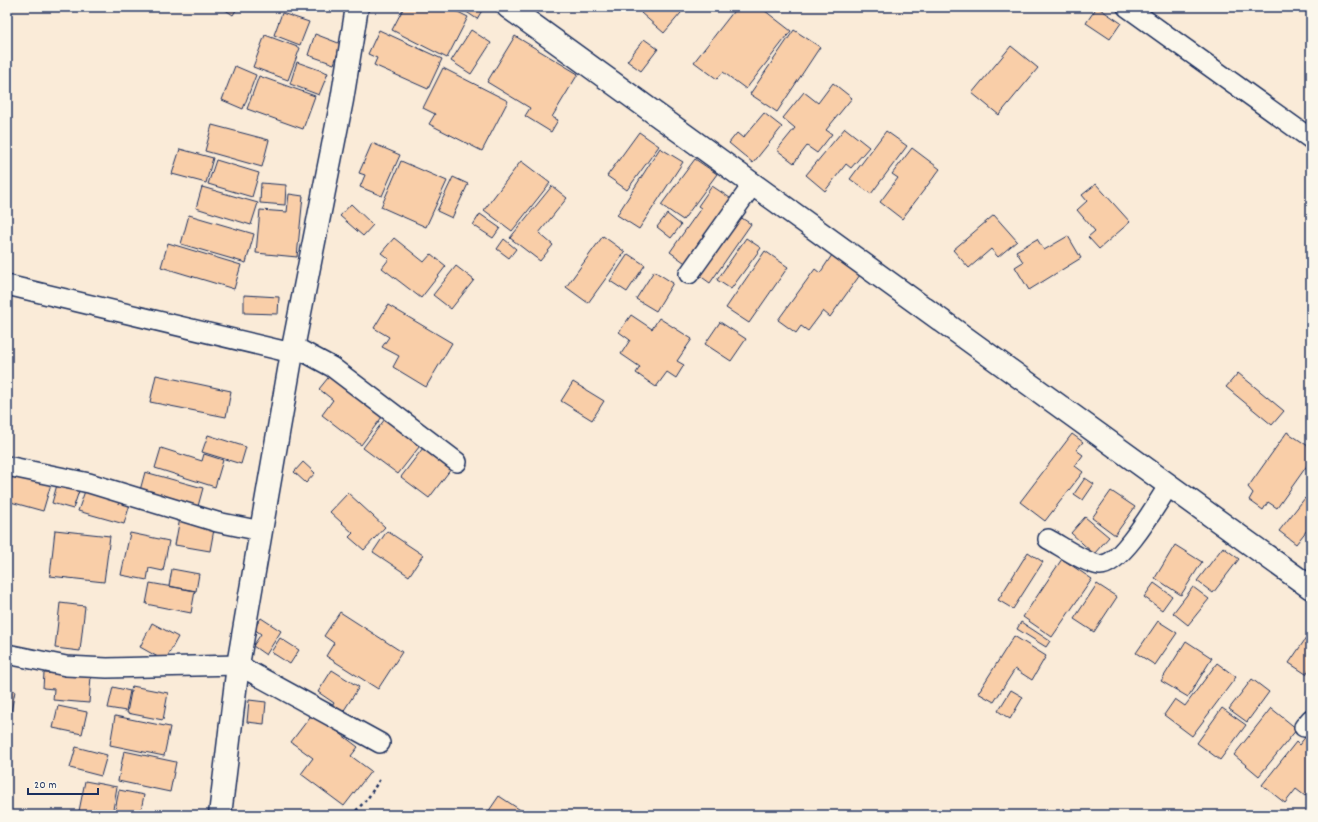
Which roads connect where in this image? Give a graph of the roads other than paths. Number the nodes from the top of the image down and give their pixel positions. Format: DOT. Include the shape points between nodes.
graph roads {
  1 [pos="357,7"];
  2 [pos="508,7"];
  3 [pos="1127,7"];
  4 [pos="1311,139"];
  5 [pos="753,184"];
  6 [pos="688,274"];
  7 [pos="7,285"];
  8 [pos="292,349"];
  9 [pos="457,462"];
  10 [pos="7,466"];
  11 [pos="1169,485"];
  12 [pos="260,531"];
  13 [pos="1048,539"];
  14 [pos="1311,588"];
  15 [pos="7,654"];
  16 [pos="238,665"];
  17 [pos="380,743"];
  18 [pos="220,815"];
  1 -- 8 [label="street" via="342,100"];
  2 -- 5 [label="street"];
  3 -- 4 [label="street"];
  5 -- 6 [label="street"];
  5 -- 11 [label="street"];
  7 -- 8 [label="street"];
  8 -- 9 [label="street" via="332,366"];
  8 -- 12 [label="street"];
  10 -- 12 [label="street" via="89,483 217,522"];
  11 -- 13 [label="street" via="1129,545 1108,563 1099,565"];
  11 -- 14 [label="street"];
  12 -- 16 [label="street"];
  15 -- 16 [label="street" via="66,666 107,668"];
  16 -- 17 [label="street"];
  16 -- 18 [label="street"];
}
